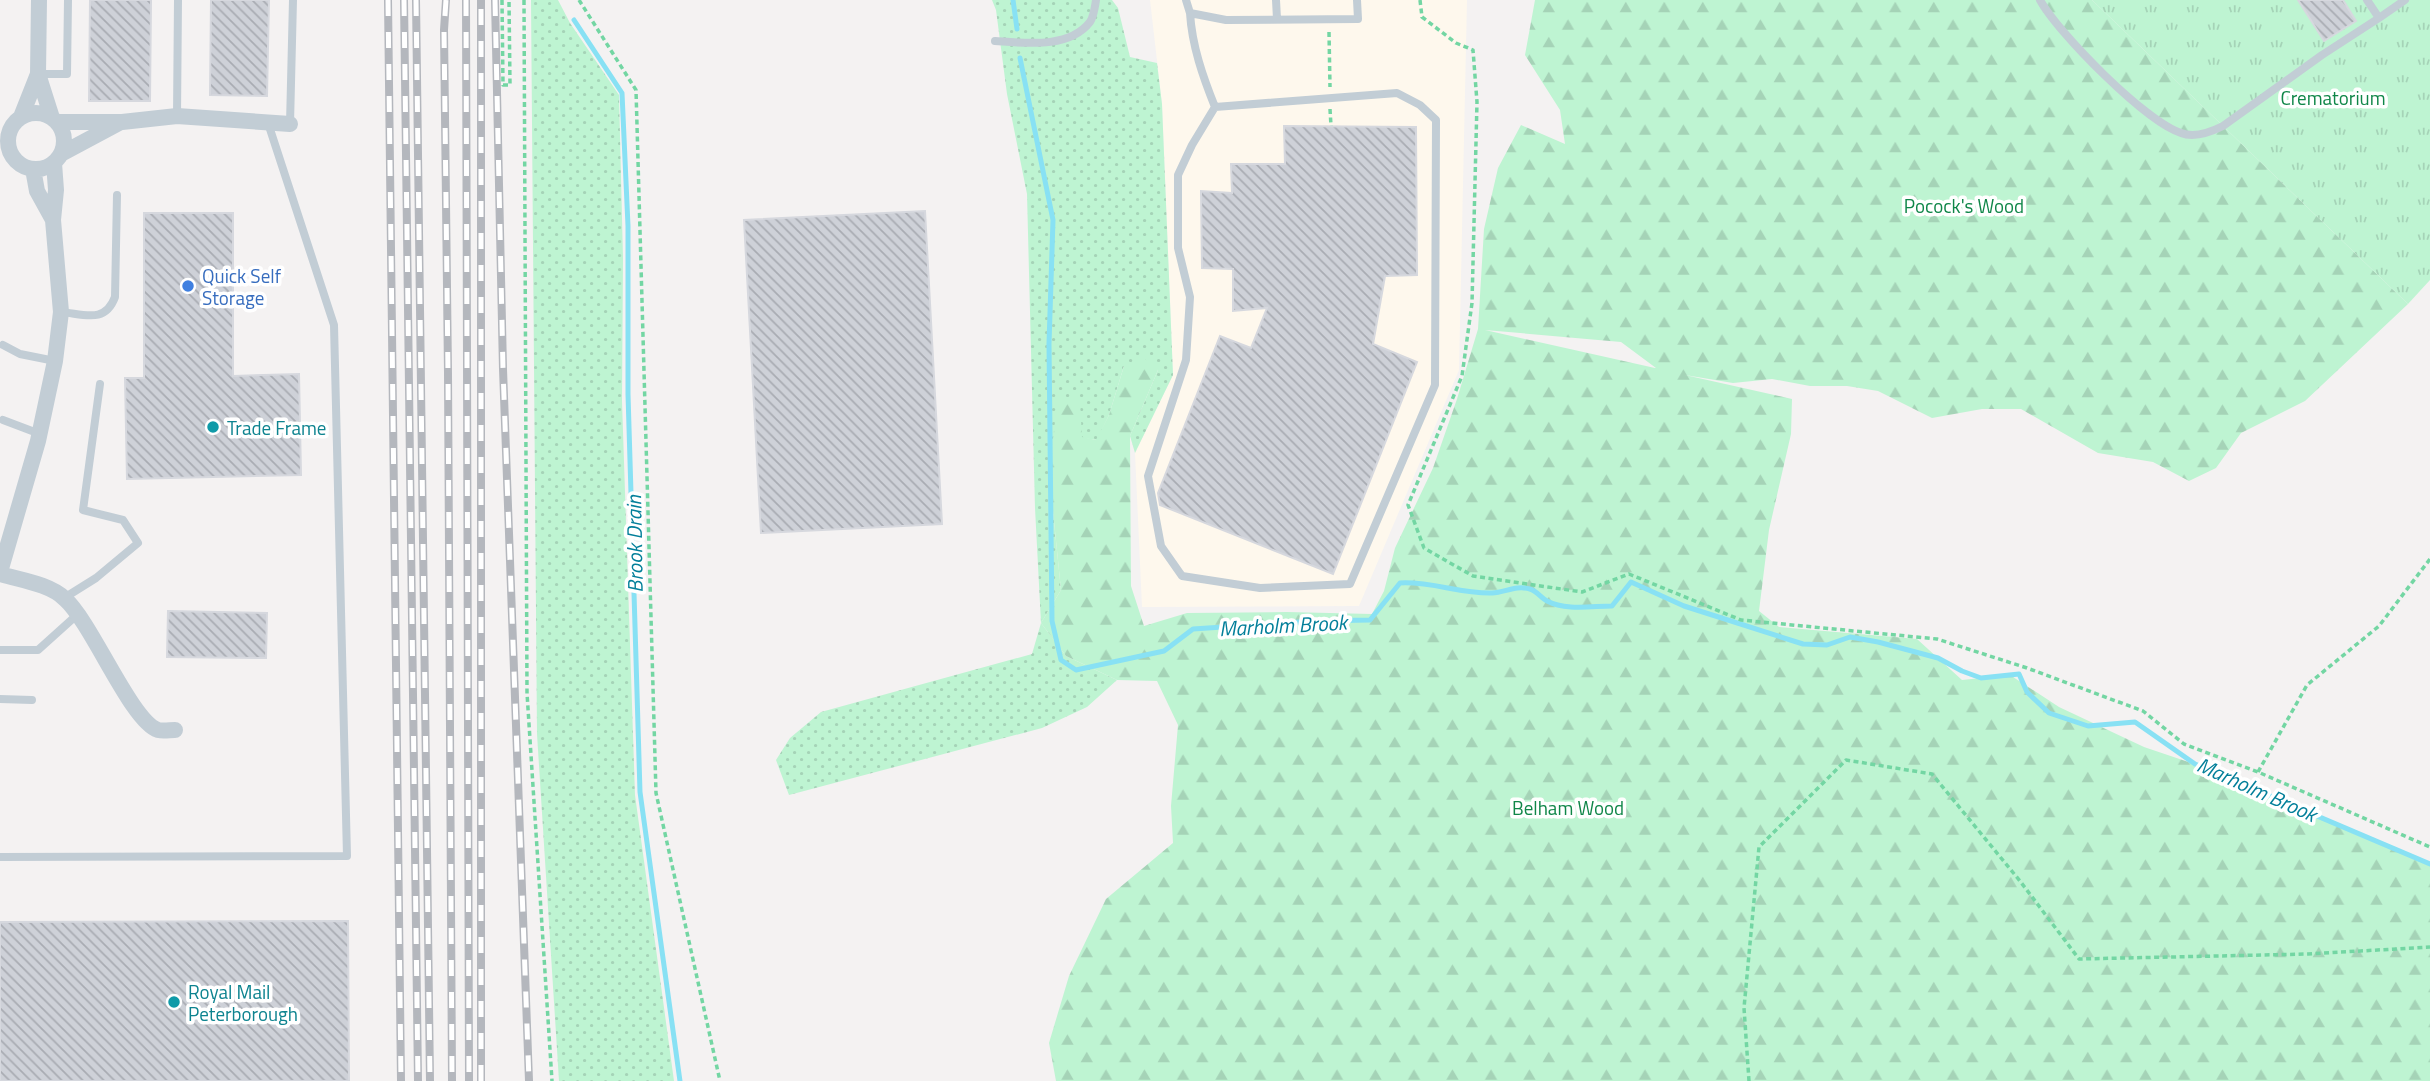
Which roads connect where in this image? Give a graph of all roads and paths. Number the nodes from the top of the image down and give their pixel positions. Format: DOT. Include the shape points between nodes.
graph roads {
  1 [pos="39,0"];
  2 [pos="68,0"];
  3 [pos="178,0"];
  4 [pos="293,0"];
  5 [pos="502,0"];
  6 [pos="509,0"];
  7 [pos="524,0"];
  8 [pos="579,0"];
  9 [pos="1096,0"];
  10 [pos="1186,0"];
  11 [pos="1276,0"];
  12 [pos="1357,0"];
  13 [pos="1420,0"];
  14 [pos="2040,0"];
  15 [pos="2367,0"];
  16 [pos="2405,0"];
  17 [pos="1189,13"];
  18 [pos="1277,19"];
  19 [pos="1330,19"];
  20 [pos="2379,19"];
  21 [pos="995,41"];
  22 [pos="38,74"];
  23 [pos="1330,98"];
  24 [pos="1215,107"];
  25 [pos="177,116"];
  26 [pos="54,120"];
  27 [pos="122,122"];
  28 [pos="268,123"];
  29 [pos="11,124"];
  30 [pos="290,124"];
  31 [pos="1331,126"];
  32 [pos="57,159"];
  33 [pos="0,160"];
  34 [pos="26,167"];
  35 [pos="117,195"];
  36 [pos="53,220"];
  37 [pos="61,312"];
  38 [pos="3,345"];
  39 [pos="55,361"];
  40 [pos="100,384"];
  41 [pos="4,420"];
  42 [pos="40,434"];
  43 [pos="2430,559"];
  44 [pos="0,573"];
  45 [pos="64,598"];
  46 [pos="78,614"];
  47 [pos="0,649"];
  48 [pos="0,699"];
  49 [pos="33,700"];
  50 [pos="175,730"];
  51 [pos="2258,772"];
  52 [pos="2430,847"];
  53 [pos="0,857"];
  54 [pos="2430,947"];
  55 [pos="552,1081"];
  56 [pos="720,1081"];
  57 [pos="1749,1081"];
  1 -- 22 [label="street"];
  2 -- 22 [label="lane" via="67,74"];
  3 -- 25 [label="lane"];
  4 -- 30 [label="lane"];
  5 -- 6 [label="path" via="503,85 510,85"];
  7 -- 55 [label="path" via="527,693"];
  8 -- 56 [label="path" via="636,90 656,793"];
  9 -- 21 [label="lane" via="1092,20 1073,36 1041,43"];
  10 -- 17 [label="lane"];
  11 -- 18 [label="lane"];
  12 -- 19 [label="lane" via="1358,19"];
  13 -- 51 [label="path" via="1422,17 1473,50 1477,102 1472,303 1462,376 1408,505 1424,548 1473,576 1582,592 1629,575 1741,620 1937,639 2143,711 2184,744"];
  14 -- 20 [label="lane" via="2053,22 2137,105 2183,134 2207,133 2223,126"];
  15 -- 20 [label="lane"];
  16 -- 20 [label="lane"];
  17 -- 18 [label="lane" via="1226,20"];
  17 -- 24 [label="lane"];
  18 -- 19 [label="lane"];
  19 -- 23 [label="path"];
  22 -- 26 [label="street"];
  22 -- 29 [label="street"];
  23 -- 24 [label="lane"];
  23 -- 24 [label="lane" via="1397,93 1436,120 1435,385 1350,584 1260,587 1182,576 1161,546 1148,476 1185,360 1190,298 1178,248 1178,175"];
  23 -- 31 [label="path"];
  25 -- 27 [label="street"];
  25 -- 28 [label="street"];
  26 -- 27 [label="street"];
  26 -- 29 [label="street" via="36,113"];
  26 -- 32 [label="street" via="64,136"];
  27 -- 32 [label="street"];
  28 -- 30 [label="street"];
  28 -- 53 [label="lane" via="334,325 347,856"];
  29 -- 34 [label="street" via="8,142 14,158"];
  32 -- 34 [label="street" via="40,169"];
  32 -- 36 [label="street"];
  33 -- 34 [label="street"];
  34 -- 36 [label="street"];
  35 -- 37 [label="lane" via="111,309 100,316"];
  36 -- 37 [label="street"];
  37 -- 39 [label="street"];
  38 -- 39 [label="lane" via="20,354"];
  39 -- 42 [label="street"];
  40 -- 45 [label="lane" via="83,510 122,520 138,544"];
  41 -- 42 [label="lane"];
  42 -- 44 [label="street"];
  43 -- 51 [label="path" via="2379,626 2307,685"];
  44 -- 45 [label="street"];
  45 -- 46 [label="street"];
  46 -- 47 [label="lane" via="38,650"];
  46 -- 50 [label="street" via="141,717 158,730"];
  48 -- 49 [label="lane"];
  51 -- 52 [label="path"];
  54 -- 57 [label="path" via="2079,959 1932,774 1846,760 1759,847 1744,1008"];
}
